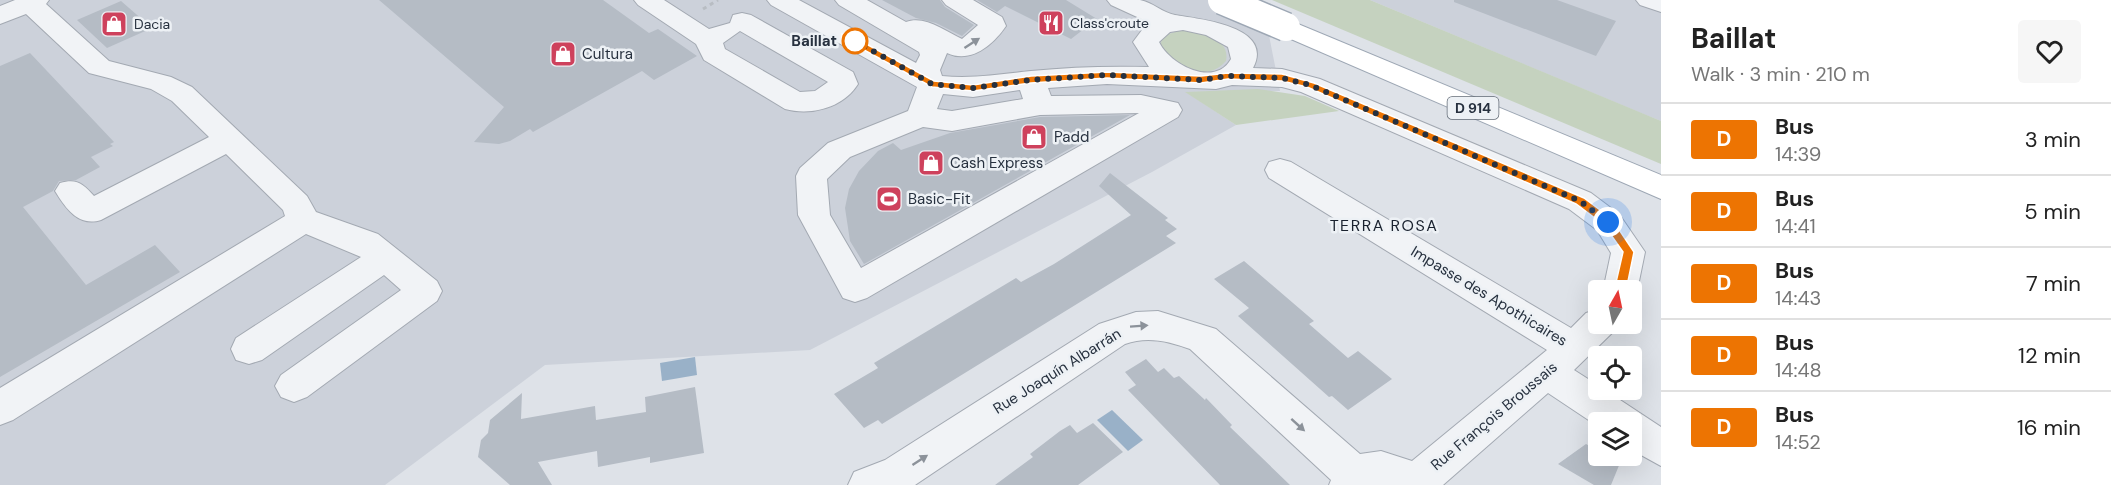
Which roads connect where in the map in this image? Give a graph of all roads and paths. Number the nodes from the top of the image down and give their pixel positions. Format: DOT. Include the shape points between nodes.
graph roads {
  1 [pos="778,0"];
  2 [pos="848,0"];
  3 [pos="864,0"];
  4 [pos="955,0"];
  5 [pos="1248,0"];
  6 [pos="1649,0"];
  7 [pos="33,2"];
  8 [pos="658,2"];
  9 [pos="1123,2"];
  10 [pos="1661,4"];
  11 [pos="0,16"];
  12 [pos="742,21"];
  13 [pos="1229,22"];
  14 [pos="1288,24"];
  15 [pos="1156,36"];
  16 [pos="708,40"];
  17 [pos="1107,75"];
  18 [pos="1228,76"];
  19 [pos="1185,77"];
  20 [pos="1282,78"];
  21 [pos="932,84"];
  22 [pos="1035,93"];
  23 [pos="920,117"];
  24 [pos="228,140"];
  25 [pos="1280,170"];
  26 [pos="1661,178"];
  27 [pos="1661,188"];
  28 [pos="71,191"];
  29 [pos="303,220"];
  30 [pos="386,257"];
  31 [pos="1623,280"];
  32 [pos="1587,335"];
  33 [pos="249,349"];
  34 [pos="1546,371"];
  35 [pos="294,386"];
  36 [pos="0,408"];
  37 [pos="1608,412"];
  38 [pos="1642,436"];
  39 [pos="1661,448"];
  40 [pos="1352,481"];
  41 [pos="1415,484"];
  42 [pos="868,485"];
  1 -- 12 [label="street"];
  1 -- 21 [label="street"];
  2 -- 21 [label="street" via="931,47 934,55 926,70"];
  3 -- 4 [label="street, one-way" via="954,47 968,48 993,23"];
  5 -- 13 [label="street"];
  6 -- 10 [label="street"];
  7 -- 11 [label="street"];
  7 -- 24 [label="street" via="99,67 161,83 182,94"];
  8 -- 16 [label="street"];
  9 -- 15 [label="street"];
  12 -- 16 [label="street"];
  12 -- 16 [label="street" via="843,78 844,84 822,100 795,102 714,54"];
  13 -- 14 [label="main road, D 914, bridge"];
  13 -- 15 [label="street"];
  13 -- 18 [label="street" via="1243,62"];
  13 -- 20 [label="street"];
  14 -- 26 [label="main road, D 914"];
  14 -- 27 [label="main road, D 914"];
  15 -- 17 [label="street" via="1131,68"];
  15 -- 19 [label="street" via="1162,66"];
  17 -- 19 [label="street"];
  17 -- 22 [label="street"];
  18 -- 19 [label="street" via="1216,80"];
  18 -- 20 [label="street"];
  20 -- 31 [label="street" via="1310,85 1580,201 1608,222 1629,252"];
  21 -- 22 [label="street"];
  21 -- 23 [label="street"];
  22 -- 23 [label="street" via="952,121"];
  22 -- 23 [label="street" via="1168,110 855,288 814,215 811,176 839,150"];
  24 -- 28 [label="street" via="90,212"];
  24 -- 29 [label="street" via="296,204"];
  25 -- 32 [label="street, Impasse des Apothicaires"];
  29 -- 30 [label="street" via="366,243"];
  29 -- 36 [label="street"];
  30 -- 33 [label="street"];
  30 -- 35 [label="street" via="424,291"];
  32 -- 34 [label="street, Rue François Broussais"];
  34 -- 37 [label="street"];
  34 -- 41 [label="street, Rue François Broussais"];
  38 -- 39 [label="street"];
  40 -- 41 [label="street" via="1363,470 1375,468"];
  42 -- 40 [label="street, Rue Joaquín Albarrán, one-way" via="900,473 1112,334 1134,325 1171,326 1203,339"];
}
